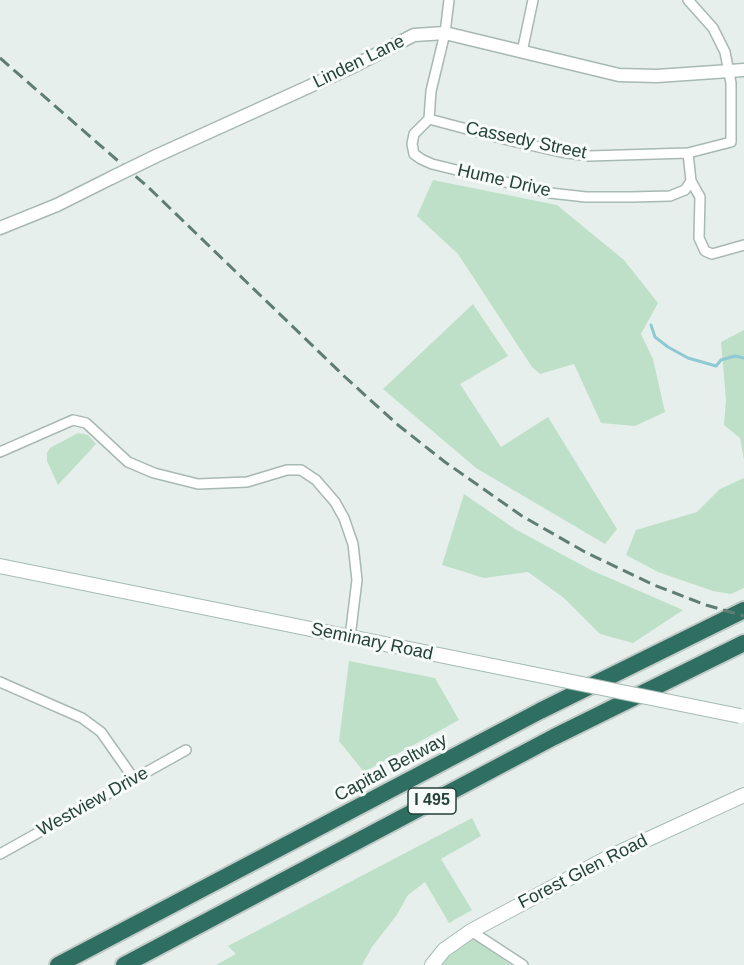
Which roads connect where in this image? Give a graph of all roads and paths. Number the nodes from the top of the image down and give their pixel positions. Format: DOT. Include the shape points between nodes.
graph roads {
  1 [pos="449,0"];
  2 [pos="533,0"];
  3 [pos="688,0"];
  4 [pos="446,33"];
  5 [pos="522,52"];
  6 [pos="729,70"];
  7 [pos="744,70"];
  8 [pos="429,118"];
  9 [pos="688,153"];
  10 [pos="691,181"];
  11 [pos="0,228"];
  12 [pos="744,245"];
  13 [pos="0,452"];
  14 [pos="0,566"];
  15 [pos="744,610"];
  16 [pos="350,637"];
  17 [pos="744,643"];
  18 [pos="0,682"];
  19 [pos="742,716"];
  20 [pos="186,750"];
  21 [pos="134,779"];
  22 [pos="744,795"];
  23 [pos="0,854"];
  24 [pos="471,931"];
  25 [pos="58,965"];
  26 [pos="124,965"];
  27 [pos="432,965"];
  28 [pos="523,965"];
  1 -- 4 [label="street, Hume Drive"];
  2 -- 5 [label="street"];
  3 -- 6 [label="street" via="713,28"];
  4 -- 5 [label="street, Linden Lane"];
  4 -- 8 [label="street, Hume Drive" via="431,90"];
  4 -- 11 [label="street, Linden Lane, bridge" via="414,36 57,205"];
  5 -- 6 [label="street, Linden Lane" via="619,75"];
  6 -- 7 [label="street, Linden Lane"];
  6 -- 9 [label="street, Cassedy Street" via="731,142"];
  8 -- 9 [label="street, Cassedy Street" via="512,141 589,156"];
  8 -- 10 [label="street, Hume Drive" via="414,134 414,154 522,186 567,196 631,197 678,194"];
  9 -- 10 [label="street"];
  10 -- 12 [label="street" via="700,197 699,238 705,251 712,254"];
  13 -- 16 [label="street" via="74,421 86,423 128,462 154,474 198,484 247,482 287,470 301,470 316,480 334,502 353,544 357,580"];
  14 -- 16 [label="main road, Seminary Road"];
  15 -- 25 [label="highway, Capital Beltway / I 495" via="540,711"];
  16 -- 19 [label="main road, Seminary Road, bridge"];
  17 -- 26 [label="highway, I 495" via="554,737"];
  18 -- 21 [label="street" via="64,709 101,732"];
  20 -- 21 [label="street, Westview Drive"];
  21 -- 23 [label="street, Westview Drive"];
  22 -- 24 [label="main road, Forest Glen Road" via="607,858"];
  24 -- 27 [label="main road, Forest Glen Road" via="444,950"];
  24 -- 28 [label="street"];
}
